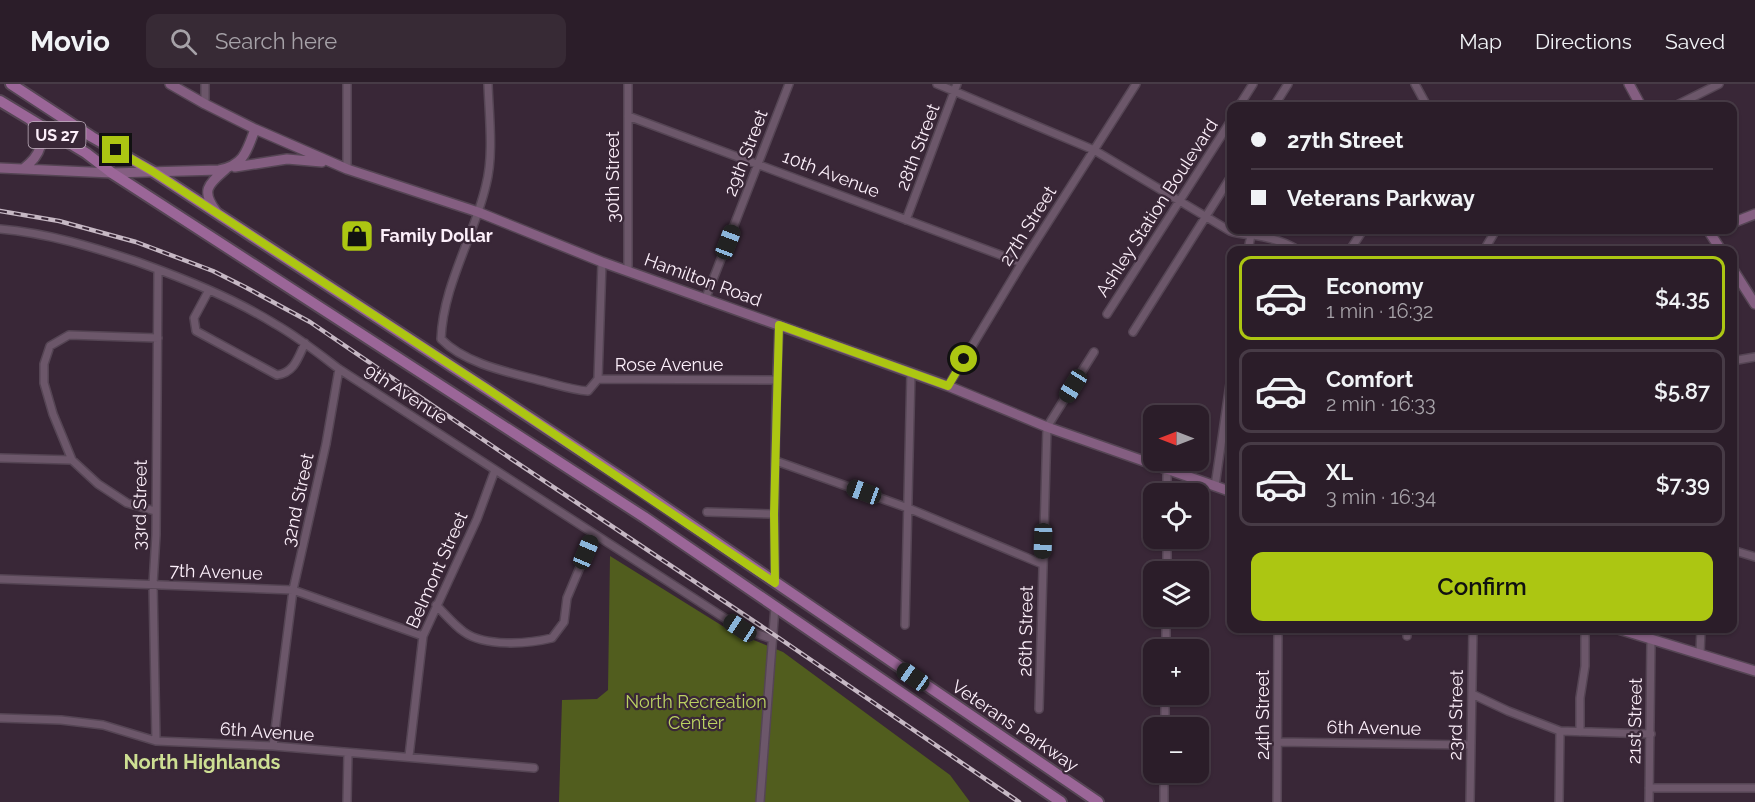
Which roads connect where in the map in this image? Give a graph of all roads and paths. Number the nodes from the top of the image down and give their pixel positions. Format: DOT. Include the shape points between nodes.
graph roads {
  1 [pos="10,84"];
  2 [pos="170,84"];
  3 [pos="205,84"];
  4 [pos="347,84"];
  5 [pos="488,84"];
  6 [pos="628,84"];
  7 [pos="789,84"];
  8 [pos="937,84"];
  9 [pos="1136,84"];
  10 [pos="1253,84"];
  11 [pos="1288,84"];
  12 [pos="1415,84"];
  13 [pos="1629,84"];
  14 [pos="1719,84"];
  15 [pos="956,87"];
  16 [pos="0,101"];
  17 [pos="1242,102"];
  18 [pos="1277,102"];
  19 [pos="1425,102"];
  20 [pos="1639,102"];
  21 [pos="1683,102"];
  22 [pos="205,104"];
  23 [pos="628,116"];
  24 [pos="27,117"];
  25 [pos="1227,127"];
  26 [pos="255,129"];
  27 [pos="1094,150"];
  28 [pos="333,163"];
  29 [pos="758,164"];
  30 [pos="0,168"];
  31 [pos="228,168"];
  32 [pos="23,169"];
  33 [pos="347,169"];
  34 [pos="152,171"];
  35 [pos="112,173"];
  36 [pos="1227,183"];
  37 [pos="1180,201"];
  38 [pos="478,212"];
  39 [pos="217,213"];
  40 [pos="1755,214"];
  41 [pos="1206,216"];
  42 [pos="906,220"];
  43 [pos="1737,221"];
  44 [pos="0,229"];
  45 [pos="1227,229"];
  46 [pos="1238,234"];
  47 [pos="1251,235"];
  48 [pos="1249,246"];
  49 [pos="1289,246"];
  50 [pos="602,262"];
  51 [pos="1022,263"];
  52 [pos="158,270"];
  53 [pos="628,271"];
  54 [pos="1737,276"];
  55 [pos="210,290"];
  56 [pos="705,300"];
  57 [pos="1755,304"];
  58 [pos="1107,314"];
  59 [pos="779,325"];
  60 [pos="1133,332"];
  61 [pos="158,338"];
  62 [pos="305,343"];
  63 [pos="1094,352"];
  64 [pos="1755,357"];
  65 [pos="1737,360"];
  66 [pos="339,369"];
  67 [pos="911,372"];
  68 [pos="598,379"];
  69 [pos="777,380"];
  70 [pos="948,386"];
  71 [pos="1227,404"];
  72 [pos="1047,427"];
  73 [pos="0,458"];
  74 [pos="72,460"];
  75 [pos="776,461"];
  76 [pos="1143,461"];
  77 [pos="495,470"];
  78 [pos="1170,471"];
  79 [pos="1215,486"];
  80 [pos="1227,490"];
  81 [pos="908,508"];
  82 [pos="155,511"];
  83 [pos="707,512"];
  84 [pos="774,514"];
  85 [pos="594,534"];
  86 [pos="1737,552"];
  87 [pos="1755,557"];
  88 [pos="1042,564"];
  89 [pos="0,579"];
  90 [pos="775,583"];
  91 [pos="153,584"];
  92 [pos="293,590"];
  93 [pos="436,605"];
  94 [pos="775,607"];
  95 [pos="905,625"];
  96 [pos="1278,633"];
  97 [pos="1473,633"];
  98 [pos="1585,633"];
  99 [pos="1630,633"];
  100 [pos="1701,633"];
  101 [pos="423,636"];
  102 [pos="772,639"];
  103 [pos="1651,640"];
  104 [pos="1700,654"];
  105 [pos="1755,671"];
  106 [pos="1472,694"];
  107 [pos="1039,709"];
  108 [pos="0,718"];
  109 [pos="1560,731"];
  110 [pos="1580,732"];
  111 [pos="1651,734"];
  112 [pos="156,741"];
  113 [pos="1278,742"];
  114 [pos="1470,745"];
  115 [pos="273,746"];
  116 [pos="348,753"];
  117 [pos="409,756"];
  118 [pos="534,768"];
  119 [pos="1164,783"];
  120 [pos="1649,788"];
  121 [pos="1755,788"];
  122 [pos="347,802"];
  123 [pos="760,802"];
  124 [pos="1061,802"];
  125 [pos="1098,802"];
  126 [pos="1164,802"];
  127 [pos="1277,802"];
  128 [pos="1470,802"];
  129 [pos="1559,802"];
  130 [pos="1649,802"];
  1 -- 34 [label="main road, Veterans Parkway / US 27"];
  2 -- 22 [label="street, Hamilton Road"];
  3 -- 22 [label="street"];
  4 -- 33 [label="street"];
  5 -- 38 [label="street" via="490,156"];
  6 -- 23 [label="street, 30th Street"];
  7 -- 29 [label="street, 29th Street"];
  8 -- 15 [label="street"];
  9 -- 27 [label="street, 27th Street"];
  10 -- 17 [label="street, Ashley Station Boulevard"];
  11 -- 18 [label="street"];
  12 -- 19 [label="street"];
  13 -- 20 [label="street"];
  14 -- 21 [label="street"];
  15 -- 27 [label="street"];
  15 -- 42 [label="street, 28th Street"];
  16 -- 24 [label="main road, Veterans Parkway / US 27"];
  22 -- 26 [label="street, Hamilton Road"];
  23 -- 29 [label="street, 10th Avenue"];
  23 -- 53 [label="street, 30th Street"];
  24 -- 32 [label="street" via="38,128 41,144 32,162"];
  24 -- 35 [label="main road, Veterans Parkway / US 27"];
  25 -- 37 [label="street, Ashley Station Boulevard"];
  26 -- 28 [label="street, Hamilton Road"];
  26 -- 31 [label="street" via="241,161"];
  27 -- 37 [label="street"];
  27 -- 51 [label="street, 27th Street"];
  28 -- 31 [label="street" via="286,159"];
  28 -- 33 [label="street, Hamilton Road"];
  29 -- 42 [label="street, 10th Avenue"];
  29 -- 56 [label="street, 29th Street"];
  30 -- 32 [label="street"];
  31 -- 34 [label="street"];
  31 -- 39 [label="street" via="209,185 209,202"];
  32 -- 35 [label="street"];
  33 -- 38 [label="street, Hamilton Road"];
  34 -- 35 [label="street"];
  34 -- 39 [label="main road, Veterans Parkway / US 27"];
  35 -- 94 [label="main road, Veterans Parkway / US 27" via="616,498"];
  36 -- 41 [label="street"];
  37 -- 41 [label="street"];
  37 -- 58 [label="street, Ashley Station Boulevard"];
  38 -- 50 [label="street, Hamilton Road"];
  38 -- 68 [label="street, Rose Avenue" via="457,270 441,339 450,348 499,369 570,390 588,392"];
  39 -- 90 [label="main road, Veterans Parkway / US 27"];
  40 -- 43 [label="street"];
  41 -- 45 [label="street"];
  41 -- 60 [label="street"];
  42 -- 51 [label="street, 10th Avenue"];
  44 -- 52 [label="street, 9th Avenue" via="96,248"];
  46 -- 47 [label="street"];
  47 -- 48 [label="street"];
  47 -- 49 [label="street" via="1269,237"];
  50 -- 53 [label="street, Hamilton Road"];
  50 -- 68 [label="street"];
  51 -- 70 [label="street, 27th Street"];
  52 -- 55 [label="street, 9th Avenue"];
  52 -- 61 [label="street, 33rd Street"];
  53 -- 56 [label="street, Hamilton Road"];
  54 -- 57 [label="street"];
  55 -- 62 [label="street, 9th Avenue"];
  55 -- 62 [label="street" via="195,318 196,331 277,375 290,371"];
  56 -- 59 [label="street, Hamilton Road"];
  59 -- 67 [label="street, Hamilton Road"];
  59 -- 69 [label="street"];
  61 -- 74 [label="street" via="69,335 50,346 44,364 44,383"];
  61 -- 82 [label="street, 33rd Street"];
  62 -- 66 [label="street, 9th Avenue"];
  63 -- 72 [label="street, 26th Street"];
  64 -- 65 [label="street"];
  66 -- 77 [label="street, 9th Avenue"];
  66 -- 92 [label="street, 32nd Street"];
  67 -- 70 [label="street, Hamilton Road"];
  67 -- 81 [label="street"];
  68 -- 69 [label="street, Rose Avenue"];
  69 -- 75 [label="street"];
  70 -- 72 [label="street, Hamilton Road"];
  71 -- 79 [label="street"];
  72 -- 76 [label="street, Hamilton Road"];
  72 -- 88 [label="street, 26th Street"];
  73 -- 74 [label="street"];
  74 -- 82 [label="street" via="127,503"];
  75 -- 81 [label="street"];
  75 -- 84 [label="street"];
  77 -- 85 [label="street, 9th Avenue"];
  77 -- 93 [label="street, Belmont Street" via="477,519"];
  78 -- 79 [label="street, Hamilton Road"];
  79 -- 80 [label="street, Hamilton Road"];
  81 -- 88 [label="street"];
  81 -- 95 [label="street"];
  82 -- 91 [label="street, 33rd Street"];
  83 -- 84 [label="street"];
  84 -- 90 [label="street"];
  85 -- 93 [label="street" via="567,598 564,622 552,638 531,643 487,641 464,633"];
  85 -- 102 [label="street, 9th Avenue" via="740,628"];
  86 -- 87 [label="street"];
  88 -- 107 [label="street, 26th Street"];
  89 -- 91 [label="street, 7th Avenue"];
  90 -- 125 [label="main road, Veterans Parkway / US 27"];
  91 -- 92 [label="street, 7th Avenue"];
  91 -- 112 [label="street, 33rd Street"];
  92 -- 101 [label="street, 7th Avenue"];
  92 -- 115 [label="street, 32nd Street"];
  93 -- 101 [label="street, Belmont Street"];
  94 -- 102 [label="street"];
  94 -- 124 [label="main road, Veterans Parkway / US 27"];
  96 -- 113 [label="street, 24th Street"];
  97 -- 106 [label="street, 23rd Street"];
  98 -- 110 [label="street"];
  99 -- 103 [label="street"];
  100 -- 104 [label="street"];
  101 -- 117 [label="street, Belmont Street"];
  102 -- 123 [label="street"];
  103 -- 104 [label="street"];
  103 -- 111 [label="street, 21st Street"];
  104 -- 105 [label="street"];
  106 -- 109 [label="street"];
  106 -- 114 [label="street, 23rd Street"];
  108 -- 112 [label="street, 6th Avenue" via="103,725"];
  109 -- 110 [label="street"];
  109 -- 129 [label="street"];
  110 -- 111 [label="street"];
  111 -- 120 [label="street, 21st Street"];
  112 -- 115 [label="street, 6th Avenue"];
  113 -- 114 [label="street, 6th Avenue"];
  113 -- 127 [label="street, 24th Street"];
  114 -- 128 [label="street, 23rd Street"];
  115 -- 116 [label="street, 6th Avenue"];
  116 -- 117 [label="street, 6th Avenue"];
  116 -- 122 [label="street"];
  117 -- 118 [label="street, 6th Avenue"];
  119 -- 126 [label="street"];
  120 -- 121 [label="street"];
  120 -- 130 [label="street, 21st Street"];
}
